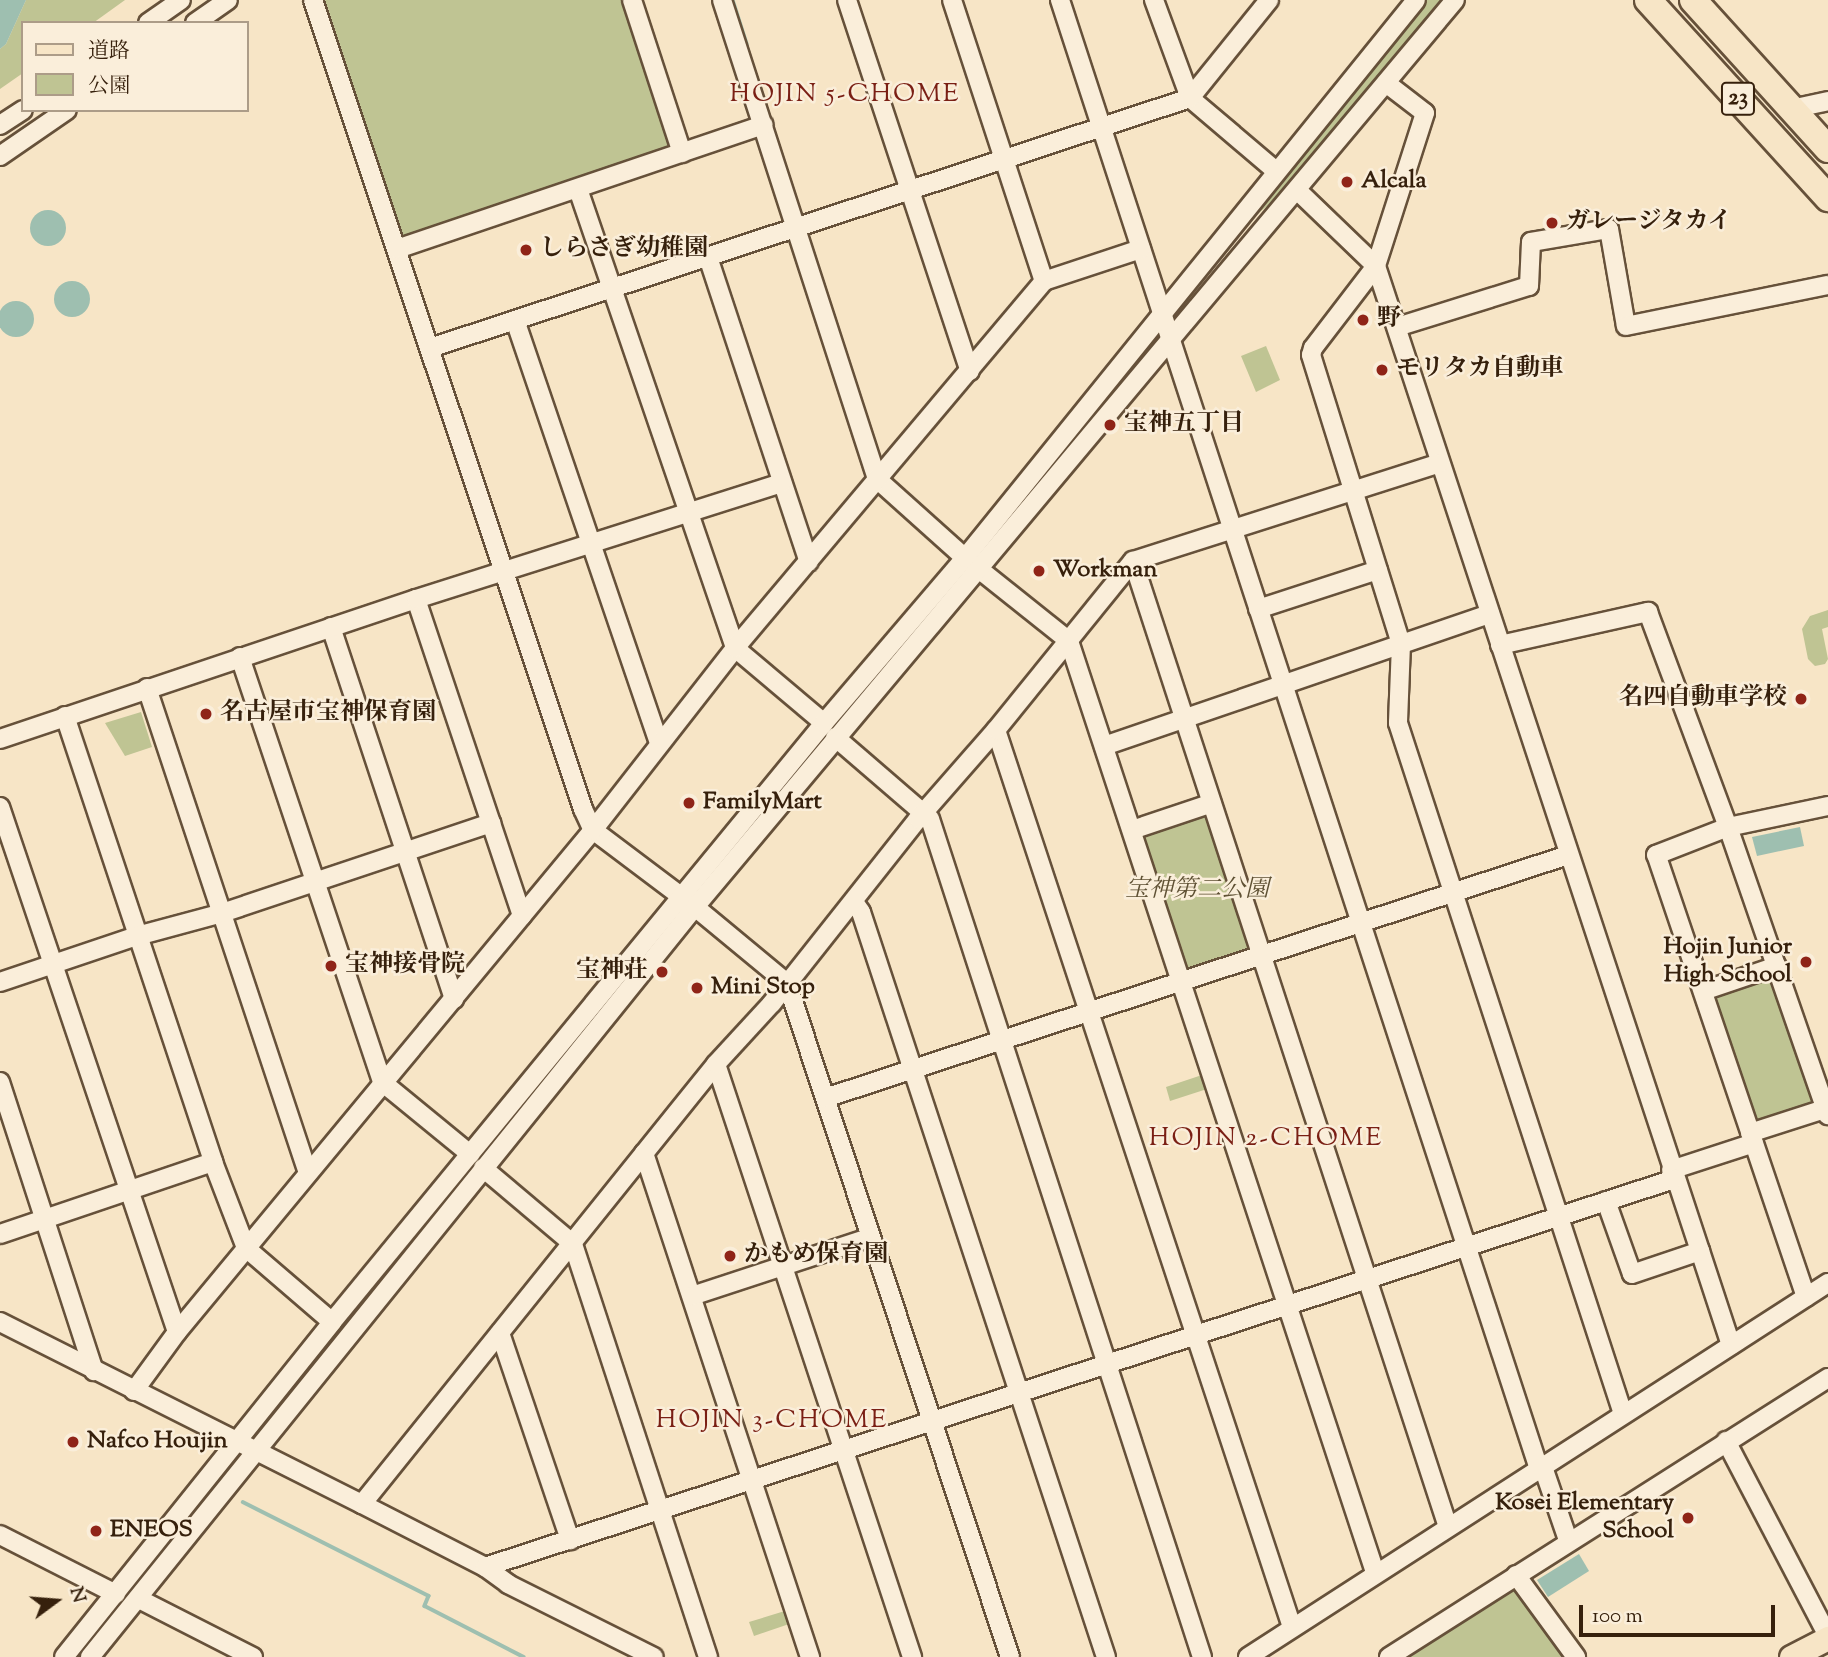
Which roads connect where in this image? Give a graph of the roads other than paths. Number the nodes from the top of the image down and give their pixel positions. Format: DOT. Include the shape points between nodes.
graph roads {
  1 [pos="181,0"];
  2 [pos="228,0"];
  3 [pos="313,0"];
  4 [pos="633,0"];
  5 [pos="722,0"];
  6 [pos="846,0"];
  7 [pos="952,0"];
  8 [pos="1060,0"];
  9 [pos="1154,0"];
  10 [pos="1269,0"];
  11 [pos="1416,0"];
  12 [pos="1455,0"];
  13 [pos="1648,0"];
  14 [pos="1693,0"];
  15 [pos="151,21"];
  16 [pos="198,21"];
  17 [pos="1386,83"];
  18 [pos="1190,98"];
  19 [pos="1828,101"];
  20 [pos="1791,108"];
  21 [pos="21,111"];
  22 [pos="64,112"];
  23 [pos="0,125"];
  24 [pos="764,125"];
  25 [pos="1101,128"];
  26 [pos="1828,149"];
  27 [pos="682,153"];
  28 [pos="0,156"];
  29 [pos="1005,160"];
  30 [pos="1275,170"];
  31 [pos="578,189"];
  32 [pos="1297,190"];
  33 [pos="910,192"];
  34 [pos="1828,198"];
  35 [pos="797,226"];
  36 [pos="397,249"];
  37 [pos="1141,249"];
  38 [pos="708,257"];
  39 [pos="1376,266"];
  40 [pos="1044,281"];
  41 [pos="1828,285"];
  42 [pos="612,287"];
  43 [pos="1163,314"];
  44 [pos="515,320"];
  45 [pos="1397,327"];
  46 [pos="1170,337"];
  47 [pos="430,348"];
  48 [pos="970,371"];
  49 [pos="1440,463"];
  50 [pos="877,479"];
  51 [pos="782,483"];
  52 [pos="1353,491"];
  53 [pos="687,511"];
  54 [pos="1233,529"];
  55 [pos="591,542"];
  56 [pos="965,558"];
  57 [pos="1133,561"];
  58 [pos="809,562"];
  59 [pos="979,569"];
  60 [pos="503,570"];
  61 [pos="1378,570"];
  62 [pos="416,599"];
  63 [pos="1258,610"];
  64 [pos="1490,614"];
  65 [pos="331,627"];
  66 [pos="1069,641"];
  67 [pos="1401,644"];
  68 [pos="1500,645"];
  69 [pos="735,648"];
  70 [pos="240,657"];
  71 [pos="1282,685"];
  72 [pos="147,688"];
  73 [pos="65,716"];
  74 [pos="1185,718"];
  75 [pos="830,730"];
  76 [pos="996,730"];
  77 [pos="0,738"];
  78 [pos="659,743"];
  79 [pos="1104,746"];
  80 [pos="1212,803"];
  81 [pos="1828,806"];
  82 [pos="0,807"];
  83 [pos="924,812"];
  84 [pos="491,823"];
  85 [pos="1728,827"];
  86 [pos="593,830"];
  87 [pos="1132,830"];
  88 [pos="405,852"];
  89 [pos="1568,855"];
  90 [pos="314,882"];
  91 [pos="1454,893"];
  92 [pos="854,902"];
  93 [pos="689,903"];
  94 [pos="222,913"];
  95 [pos="522,916"];
  96 [pos="1362,923"];
  97 [pos="137,936"];
  98 [pos="1262,956"];
  99 [pos="52,964"];
  100 [pos="1777,966"];
  101 [pos="0,982"];
  102 [pos="1182,982"];
  103 [pos="787,983"];
  104 [pos="1703,991"];
  105 [pos="454,999"];
  106 [pos="1091,1012"];
  107 [pos="1002,1041"];
  108 [pos="716,1064"];
  109 [pos="913,1070"];
  110 [pos="0,1082"];
  111 [pos="382,1082"];
  112 [pos="825,1098"];
  113 [pos="1827,1110"];
  114 [pos="1752,1138"];
  115 [pos="644,1153"];
  116 [pos="470,1154"];
  117 [pos="213,1162"];
  118 [pos="483,1168"];
  119 [pos="308,1172"];
  120 [pos="1672,1175"];
  121 [pos="127,1191"];
  122 [pos="1606,1201"];
  123 [pos="1560,1216"];
  124 [pos="44,1218"];
  125 [pos="0,1234"];
  126 [pos="871,1237"];
  127 [pos="573,1244"];
  128 [pos="1467,1247"];
  129 [pos="246,1248"];
  130 [pos="1700,1251"];
  131 [pos="784,1265"];
  132 [pos="1368,1280"];
  133 [pos="1828,1283"];
  134 [pos="692,1296"];
  135 [pos="1806,1297"];
  136 [pos="1289,1307"];
  137 [pos="0,1322"];
  138 [pos="332,1322"];
  139 [pos="177,1332"];
  140 [pos="500,1334"];
  141 [pos="1198,1336"];
  142 [pos="1731,1345"];
  143 [pos="1107,1366"];
  144 [pos="94,1371"];
  145 [pos="1828,1378"];
  146 [pos="134,1391"];
  147 [pos="1020,1394"];
  148 [pos="1623,1414"];
  149 [pos="933,1422"];
  150 [pos="238,1441"];
  151 [pos="1726,1441"];
  152 [pos="844,1451"];
  153 [pos="257,1452"];
  154 [pos="1541,1468"];
  155 [pos="753,1481"];
  156 [pos="362,1504"];
  157 [pos="660,1511"];
  158 [pos="1448,1527"];
  159 [pos="0,1535"];
  160 [pos="570,1540"];
  161 [pos="1568,1540"];
  162 [pos="485,1567"];
  163 [pos="1375,1572"];
  164 [pos="1516,1575"];
  165 [pos="116,1594"];
  166 [pos="139,1599"];
  167 [pos="1292,1627"];
  168 [pos="1828,1637"];
  169 [pos="226,1651"];
  170 [pos="64,1657"];
  171 [pos="90,1657"];
  172 [pos="253,1657"];
  173 [pos="654,1657"];
  174 [pos="708,1657"];
  175 [pos="810,1657"];
  176 [pos="912,1657"];
  177 [pos="1010,1657"];
  178 [pos="1106,1657"];
  179 [pos="1202,1657"];
  180 [pos="1248,1657"];
  181 [pos="1389,1657"];
  182 [pos="1576,1657"];
  183 [pos="1791,1657"];
  1 -- 15 [label="street"];
  2 -- 16 [label="street"];
  3 -- 36 [label="street"];
  4 -- 27 [label="street"];
  5 -- 24 [label="street"];
  6 -- 33 [label="street"];
  7 -- 29 [label="street"];
  8 -- 25 [label="street"];
  9 -- 18 [label="street"];
  10 -- 18 [label="street"];
  11 -- 30 [label="street"];
  12 -- 17 [label="street"];
  13 -- 34 [label="highway, 23"];
  14 -- 20 [label="highway, 23"];
  17 -- 32 [label="street"];
  17 -- 39 [label="street" via="1424,113"];
  18 -- 25 [label="street"];
  18 -- 30 [label="street"];
  19 -- 20 [label="street"];
  20 -- 26 [label="highway, 23"];
  21 -- 23 [label="street"];
  22 -- 28 [label="street"];
  24 -- 27 [label="street"];
  24 -- 35 [label="street"];
  25 -- 29 [label="street"];
  25 -- 37 [label="street"];
  27 -- 31 [label="street"];
  29 -- 33 [label="street"];
  29 -- 40 [label="street"];
  30 -- 43 [label="street"];
  31 -- 36 [label="street"];
  31 -- 42 [label="street"];
  32 -- 39 [label="street"];
  32 -- 46 [label="street"];
  33 -- 35 [label="street"];
  33 -- 48 [label="street"];
  35 -- 38 [label="street"];
  35 -- 50 [label="street"];
  36 -- 47 [label="street"];
  37 -- 40 [label="street"];
  37 -- 43 [label="street"];
  38 -- 42 [label="street"];
  38 -- 51 [label="street"];
  39 -- 45 [label="street"];
  39 -- 52 [label="street" via="1311,355"];
  40 -- 48 [label="street"];
  41 -- 45 [label="street" via="1626,326 1609,229 1531,242 1529,286"];
  42 -- 44 [label="street"];
  42 -- 53 [label="street"];
  43 -- 46 [label="street"];
  43 -- 56 [label="street"];
  44 -- 47 [label="street"];
  44 -- 55 [label="street"];
  45 -- 49 [label="street"];
  46 -- 54 [label="street"];
  46 -- 59 [label="street"];
  47 -- 60 [label="street"];
  48 -- 50 [label="street"];
  49 -- 52 [label="street"];
  49 -- 64 [label="street"];
  50 -- 56 [label="street"];
  50 -- 58 [label="street"];
  51 -- 53 [label="street"];
  51 -- 58 [label="street"];
  52 -- 54 [label="street"];
  52 -- 61 [label="street"];
  53 -- 55 [label="street"];
  53 -- 69 [label="street"];
  54 -- 57 [label="street"];
  54 -- 63 [label="street"];
  55 -- 60 [label="street"];
  55 -- 78 [label="street"];
  56 -- 59 [label="street"];
  56 -- 75 [label="street"];
  57 -- 66 [label="street"];
  57 -- 74 [label="street"];
  58 -- 69 [label="street"];
  59 -- 66 [label="street"];
  59 -- 75 [label="street"];
  60 -- 62 [label="street"];
  60 -- 86 [label="street"];
  61 -- 63 [label="street"];
  61 -- 67 [label="street"];
  62 -- 65 [label="street"];
  62 -- 84 [label="street"];
  63 -- 71 [label="street"];
  64 -- 67 [label="street"];
  64 -- 68 [label="street"];
  65 -- 70 [label="street"];
  65 -- 88 [label="street"];
  66 -- 76 [label="street"];
  66 -- 79 [label="street"];
  67 -- 71 [label="street"];
  67 -- 91 [label="street" via="1398,723"];
  68 -- 85 [label="street" via="1648,612"];
  68 -- 89 [label="street"];
  69 -- 75 [label="street"];
  69 -- 78 [label="street"];
  70 -- 72 [label="street"];
  70 -- 90 [label="street"];
  71 -- 74 [label="street"];
  71 -- 96 [label="street"];
  72 -- 73 [label="street"];
  72 -- 94 [label="street"];
  73 -- 77 [label="street"];
  73 -- 97 [label="street"];
  74 -- 79 [label="street"];
  74 -- 80 [label="street"];
  75 -- 83 [label="street"];
  75 -- 93 [label="street"];
  76 -- 83 [label="street"];
  76 -- 106 [label="street"];
  78 -- 86 [label="street"];
  79 -- 87 [label="street"];
  80 -- 87 [label="street"];
  80 -- 98 [label="street"];
  81 -- 85 [label="street"];
  82 -- 99 [label="street"];
  83 -- 92 [label="street"];
  83 -- 107 [label="street"];
  84 -- 88 [label="street"];
  84 -- 95 [label="street"];
  85 -- 100 [label="street"];
  85 -- 104 [label="street" via="1656,855"];
  86 -- 93 [label="street"];
  86 -- 95 [label="street"];
  87 -- 102 [label="street"];
  88 -- 90 [label="street"];
  88 -- 105 [label="street"];
  89 -- 91 [label="street"];
  89 -- 120 [label="street"];
  90 -- 94 [label="street"];
  90 -- 111 [label="street"];
  91 -- 96 [label="street"];
  91 -- 123 [label="street"];
  92 -- 103 [label="street"];
  92 -- 109 [label="street"];
  93 -- 103 [label="street"];
  93 -- 116 [label="street"];
  93 -- 118 [label="street"];
  94 -- 97 [label="street"];
  94 -- 119 [label="street"];
  95 -- 105 [label="street"];
  96 -- 98 [label="street"];
  96 -- 128 [label="street"];
  97 -- 99 [label="street"];
  97 -- 117 [label="street"];
  98 -- 102 [label="street"];
  98 -- 132 [label="street"];
  99 -- 101 [label="street"];
  99 -- 121 [label="street"];
  100 -- 104 [label="street"];
  100 -- 113 [label="street"];
  102 -- 106 [label="street"];
  102 -- 136 [label="street"];
  103 -- 108 [label="street"];
  103 -- 112 [label="street"];
  104 -- 114 [label="street"];
  105 -- 111 [label="street"];
  106 -- 107 [label="street"];
  106 -- 141 [label="street"];
  107 -- 109 [label="street"];
  107 -- 143 [label="street"];
  108 -- 115 [label="street"];
  108 -- 131 [label="street"];
  109 -- 112 [label="street"];
  109 -- 147 [label="street"];
  110 -- 124 [label="street"];
  111 -- 116 [label="street"];
  111 -- 119 [label="street"];
  112 -- 126 [label="street"];
  113 -- 114 [label="street"];
  114 -- 120 [label="street"];
  114 -- 135 [label="street"];
  115 -- 127 [label="street"];
  115 -- 134 [label="street"];
  116 -- 138 [label="street"];
  117 -- 121 [label="street"];
  117 -- 129 [label="street"];
  118 -- 127 [label="street"];
  118 -- 153 [label="street"];
  119 -- 129 [label="street"];
  120 -- 122 [label="street"];
  120 -- 130 [label="street"];
  121 -- 124 [label="street"];
  121 -- 139 [label="street"];
  122 -- 123 [label="street"];
  122 -- 130 [label="street" via="1632,1274"];
  123 -- 128 [label="street"];
  123 -- 148 [label="street"];
  124 -- 125 [label="street"];
  124 -- 144 [label="street"];
  126 -- 131 [label="street"];
  126 -- 149 [label="street"];
  127 -- 140 [label="street"];
  127 -- 157 [label="street"];
  128 -- 132 [label="street"];
  128 -- 154 [label="street"];
  129 -- 138 [label="street"];
  129 -- 139 [label="street"];
  130 -- 142 [label="street"];
  131 -- 134 [label="street"];
  131 -- 152 [label="street"];
  132 -- 136 [label="street"];
  132 -- 158 [label="street"];
  133 -- 135 [label="street"];
  134 -- 155 [label="street"];
  135 -- 142 [label="street"];
  136 -- 141 [label="street"];
  136 -- 163 [label="street"];
  137 -- 144 [label="street"];
  138 -- 150 [label="street"];
  139 -- 146 [label="street"];
  140 -- 156 [label="street"];
  140 -- 160 [label="street"];
  141 -- 143 [label="street"];
  141 -- 167 [label="street"];
  142 -- 148 [label="street"];
  143 -- 147 [label="street"];
  143 -- 179 [label="street"];
  144 -- 146 [label="street"];
  145 -- 151 [label="street"];
  146 -- 150 [label="street"];
  147 -- 149 [label="street"];
  147 -- 178 [label="street"];
  148 -- 154 [label="street"];
  149 -- 152 [label="street"];
  149 -- 177 [label="street"];
  150 -- 153 [label="street"];
  150 -- 165 [label="street"];
  151 -- 161 [label="street"];
  151 -- 168 [label="street"];
  152 -- 155 [label="street"];
  152 -- 176 [label="street"];
  153 -- 156 [label="street"];
  153 -- 166 [label="street"];
  154 -- 158 [label="street"];
  154 -- 161 [label="street"];
  155 -- 157 [label="street"];
  155 -- 175 [label="street"];
  156 -- 162 [label="street"];
  157 -- 160 [label="street"];
  157 -- 174 [label="street"];
  158 -- 163 [label="street"];
  159 -- 165 [label="street"];
  160 -- 162 [label="street"];
  161 -- 164 [label="street"];
  162 -- 173 [label="street" via="508,1584"];
  163 -- 167 [label="street"];
  164 -- 181 [label="street"];
  164 -- 182 [label="street"];
  165 -- 170 [label="street"];
  166 -- 169 [label="street"];
  166 -- 171 [label="street"];
  167 -- 180 [label="street"];
  168 -- 183 [label="main road"];
  169 -- 172 [label="street"];
}
